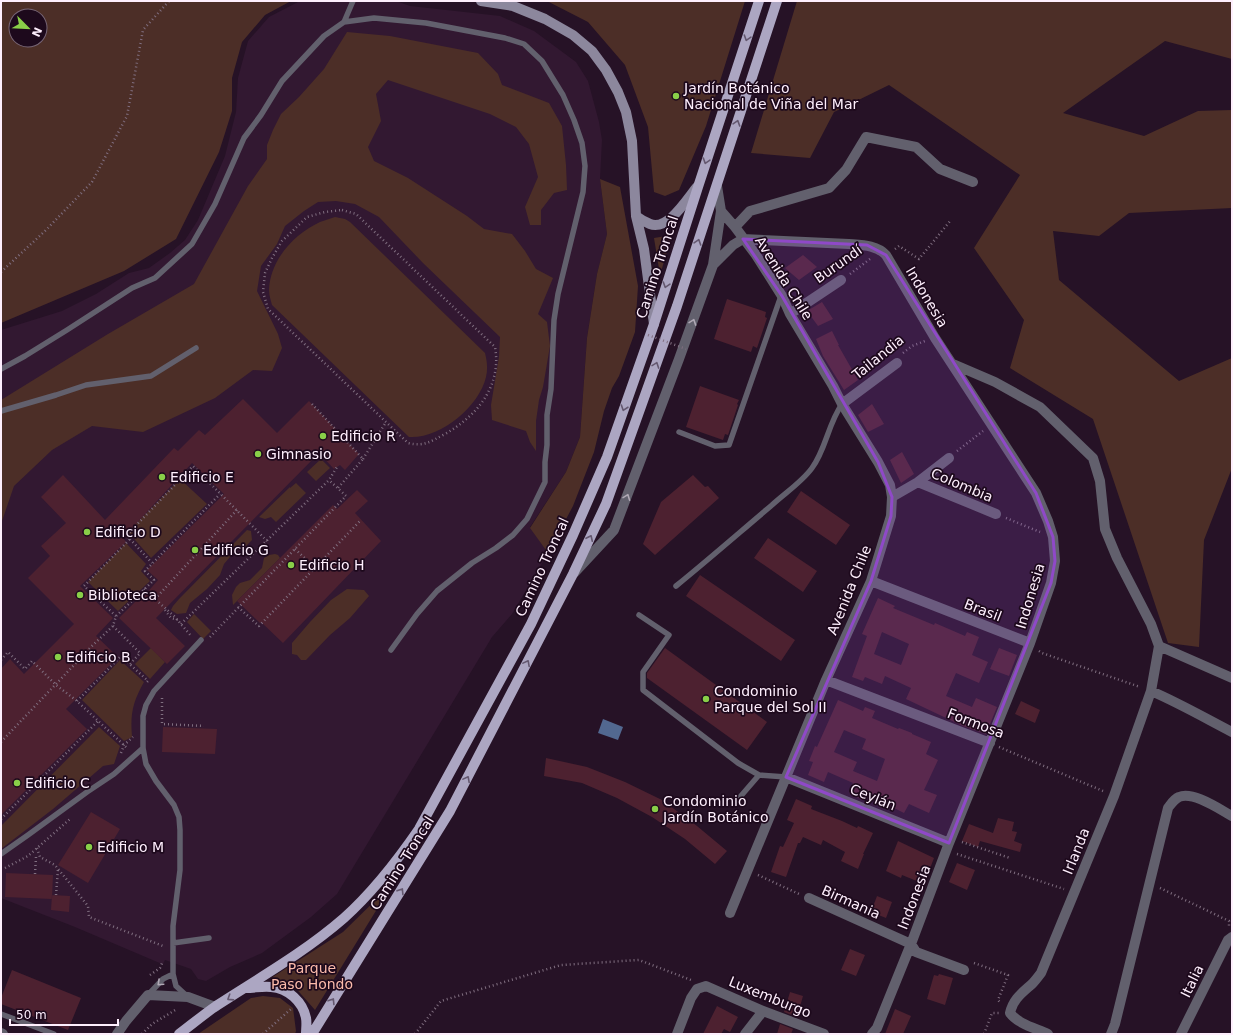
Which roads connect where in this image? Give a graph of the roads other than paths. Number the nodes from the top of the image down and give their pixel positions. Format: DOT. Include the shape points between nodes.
graph roads {
  1 [pos="354,1"];
  2 [pos="481,1"];
  3 [pos="759,1"];
  4 [pos="777,1"];
  5 [pos="344,22"];
  6 [pos="972,182"];
  7 [pos="716,186"];
  8 [pos="698,187"];
  9 [pos="721,212"];
  10 [pos="636,216"];
  11 [pos="735,227"];
  12 [pos="744,239"];
  13 [pos="713,265"];
  14 [pos="841,280"];
  15 [pos="782,296"];
  16 [pos="790,314"];
  17 [pos="654,324"];
  18 [pos="196,348"];
  19 [pos="897,363"];
  20 [pos="952,364"];
  21 [pos="1,369"];
  22 [pos="842,404"];
  23 [pos="1,412"];
  24 [pos="679,432"];
  25 [pos="948,458"];
  26 [pos="918,482"];
  27 [pos="892,497"];
  28 [pos="996,514"];
  29 [pos="573,574"];
  30 [pos="871,581"];
  31 [pos="676,586"];
  32 [pos="639,615"];
  33 [pos="198,640"];
  34 [pos="1030,643"];
  35 [pos="1159,646"];
  36 [pos="391,650"];
  37 [pos="1232,678"];
  38 [pos="826,680"];
  39 [pos="1152,691"];
  40 [pos="1231,731"];
  41 [pos="990,743"];
  42 [pos="143,748"];
  43 [pos="759,775"];
  44 [pos="786,777"];
  45 [pos="740,797"];
  46 [pos="1232,816"];
  47 [pos="949,843"];
  48 [pos="1,854"];
  49 [pos="809,898"];
  50 [pos="730,912"];
  51 [pos="209,938"];
  52 [pos="1230,938"];
  53 [pos="173,943"];
  54 [pos="911,944"];
  55 [pos="964,970"];
  56 [pos="173,974"];
  57 [pos="244,988"];
  58 [pos="148,994"];
  59 [pos="191,998"];
  60 [pos="215,1007"];
  61 [pos="763,1011"];
  62 [pos="1,1014"];
  63 [pos="54,1034"];
  64 [pos="117,1034"];
  65 [pos="179,1034"];
  66 [pos="306,1034"];
  67 [pos="312,1034"];
  68 [pos="677,1034"];
  69 [pos="745,1034"];
  70 [pos="824,1034"];
  71 [pos="872,1034"];
  72 [pos="1048,1034"];
  73 [pos="1111,1034"];
  74 [pos="1181,1034"];
  1 -- 5 [label="lane"];
  2 -- 10 [label="main road" via="513,6 545,19 578,39 592,51 606,70 626,112 632,141"];
  3 -- 8 [label="main road, Camino Troncal, one-way"];
  7 -- 4 [label="main road, Camino Troncal, one-way"];
  5 -- 21 [label="lane" via="324,36 282,81 244,138 215,204 192,244 155,278 132,288"];
  5 -- 36 [label="lane" via="374,18 426,23 524,44 542,61 563,95 582,143 585,166 584,192 558,294 554,320 545,482 527,519 513,535 437,591"];
  6 -- 11 [label="street" via="940,169 916,148 866,136 846,170 829,188 750,211"];
  7 -- 9 [label="street"];
  29 -- 7 [label="main road, Camino Troncal, one-way" via="608,497 677,306"];
  8 -- 10 [label="main road" via="671,219 662,224 651,225"];
  8 -- 17 [label="main road, Camino Troncal, one-way"];
  9 -- 11 [label="street, Avenida Chile"];
  9 -- 13 [label="street, Camino Troncal"];
  10 -- 17 [label="main road" via="644,249"];
  11 -- 12 [label="street, Avenida Chile"];
  12 -- 13 [label="street, Camino Troncal" via="733,245"];
  12 -- 15 [label="street, Avenida Chile"];
  12 -- 20 [label="street, Indonesia" via="849,244 867,246 884,253"];
  29 -- 13 [label="street, Camino Troncal, one-way" via="614,530"];
  14 -- 16 [label="street, Burundí"];
  15 -- 16 [label="street, Avenida Chile"];
  15 -- 24 [label="lane" via="729,445 715,446"];
  16 -- 22 [label="street, Avenida Chile"];
  17 -- 57 [label="main road, Camino Troncal, one-way" via="607,457 573,535 531,624 419,829 384,877 364,899 324,934"];
  18 -- 23 [label="lane" via="151,376 86,384"];
  19 -- 22 [label="street, Tailandia"];
  20 -- 34 [label="street, Indonesia" via="1036,493 1053,538 1055,561 1051,583"];
  20 -- 35 [label="street" via="995,382 1040,407 1093,458 1100,481 1105,529"];
  22 -- 27 [label="street, Avenida Chile" via="878,462 890,485"];
  22 -- 31 [label="lane" via="830,425 819,458 807,475"];
  25 -- 26 [label="street"];
  26 -- 27 [label="street"];
  26 -- 28 [label="street, Colombia"];
  27 -- 30 [label="street, Avenida Chile" via="891,516"];
  67 -- 29 [label="main road, Camino Troncal, one-way" via="450,811"];
  30 -- 34 [label="street, Brasil"];
  30 -- 38 [label="street, Avenida Chile"];
  32 -- 43 [label="lane" via="669,635 643,672 643,690 738,763"];
  33 -- 42 [label="lane" via="154,691 146,705"];
  34 -- 41 [label="street, Indonesia"];
  35 -- 37 [label="street"];
  35 -- 39 [label="street, Irlanda"];
  38 -- 41 [label="street, Formosa"];
  38 -- 44 [label="street, Avenida Chile"];
  39 -- 40 [label="street"];
  39 -- 72 [label="street, Irlanda" via="1114,796 1041,973 1012,1005 1010,1013 1013,1016 1024,1024"];
  41 -- 47 [label="street, Indonesia"];
  42 -- 48 [label="lane" via="114,774"];
  42 -- 53 [label="lane" via="146,764 174,805 179,817 180,870"];
  43 -- 44 [label="lane"];
  43 -- 45 [label="lane"];
  44 -- 47 [label="street, Ceylán"];
  44 -- 50 [label="street, Avenida Chile"];
  46 -- 73 [label="street" via="1191,796 1178,798 1168,808"];
  47 -- 54 [label="street, Indonesia"];
  49 -- 54 [label="street, Birmania"];
  51 -- 53 [label="lane"];
  52 -- 74 [label="street, Italia"];
  53 -- 56 [label="lane"];
  54 -- 55 [label="street, Birmania" via="916,952"];
  54 -- 71 [label="street, Indonesia"];
  56 -- 58 [label="lane, one-way" via="163,979"];
  56 -- 59 [label="lane" via="176,986"];
  57 -- 60 [label="main road, Camino Troncal, one-way"];
  57 -- 66 [label="main road" via="270,987 294,996 307,1020"];
  58 -- 59 [label="street"];
  58 -- 64 [label="street"];
  59 -- 60 [label="street"];
  60 -- 65 [label="main road, Camino Troncal"];
  61 -- 68 [label="street, Luxemburgo" via="706,986 697,989 691,998"];
  61 -- 69 [label="street"];
  61 -- 70 [label="street, Luxemburgo"];
  62 -- 63 [label="lane"];
}
